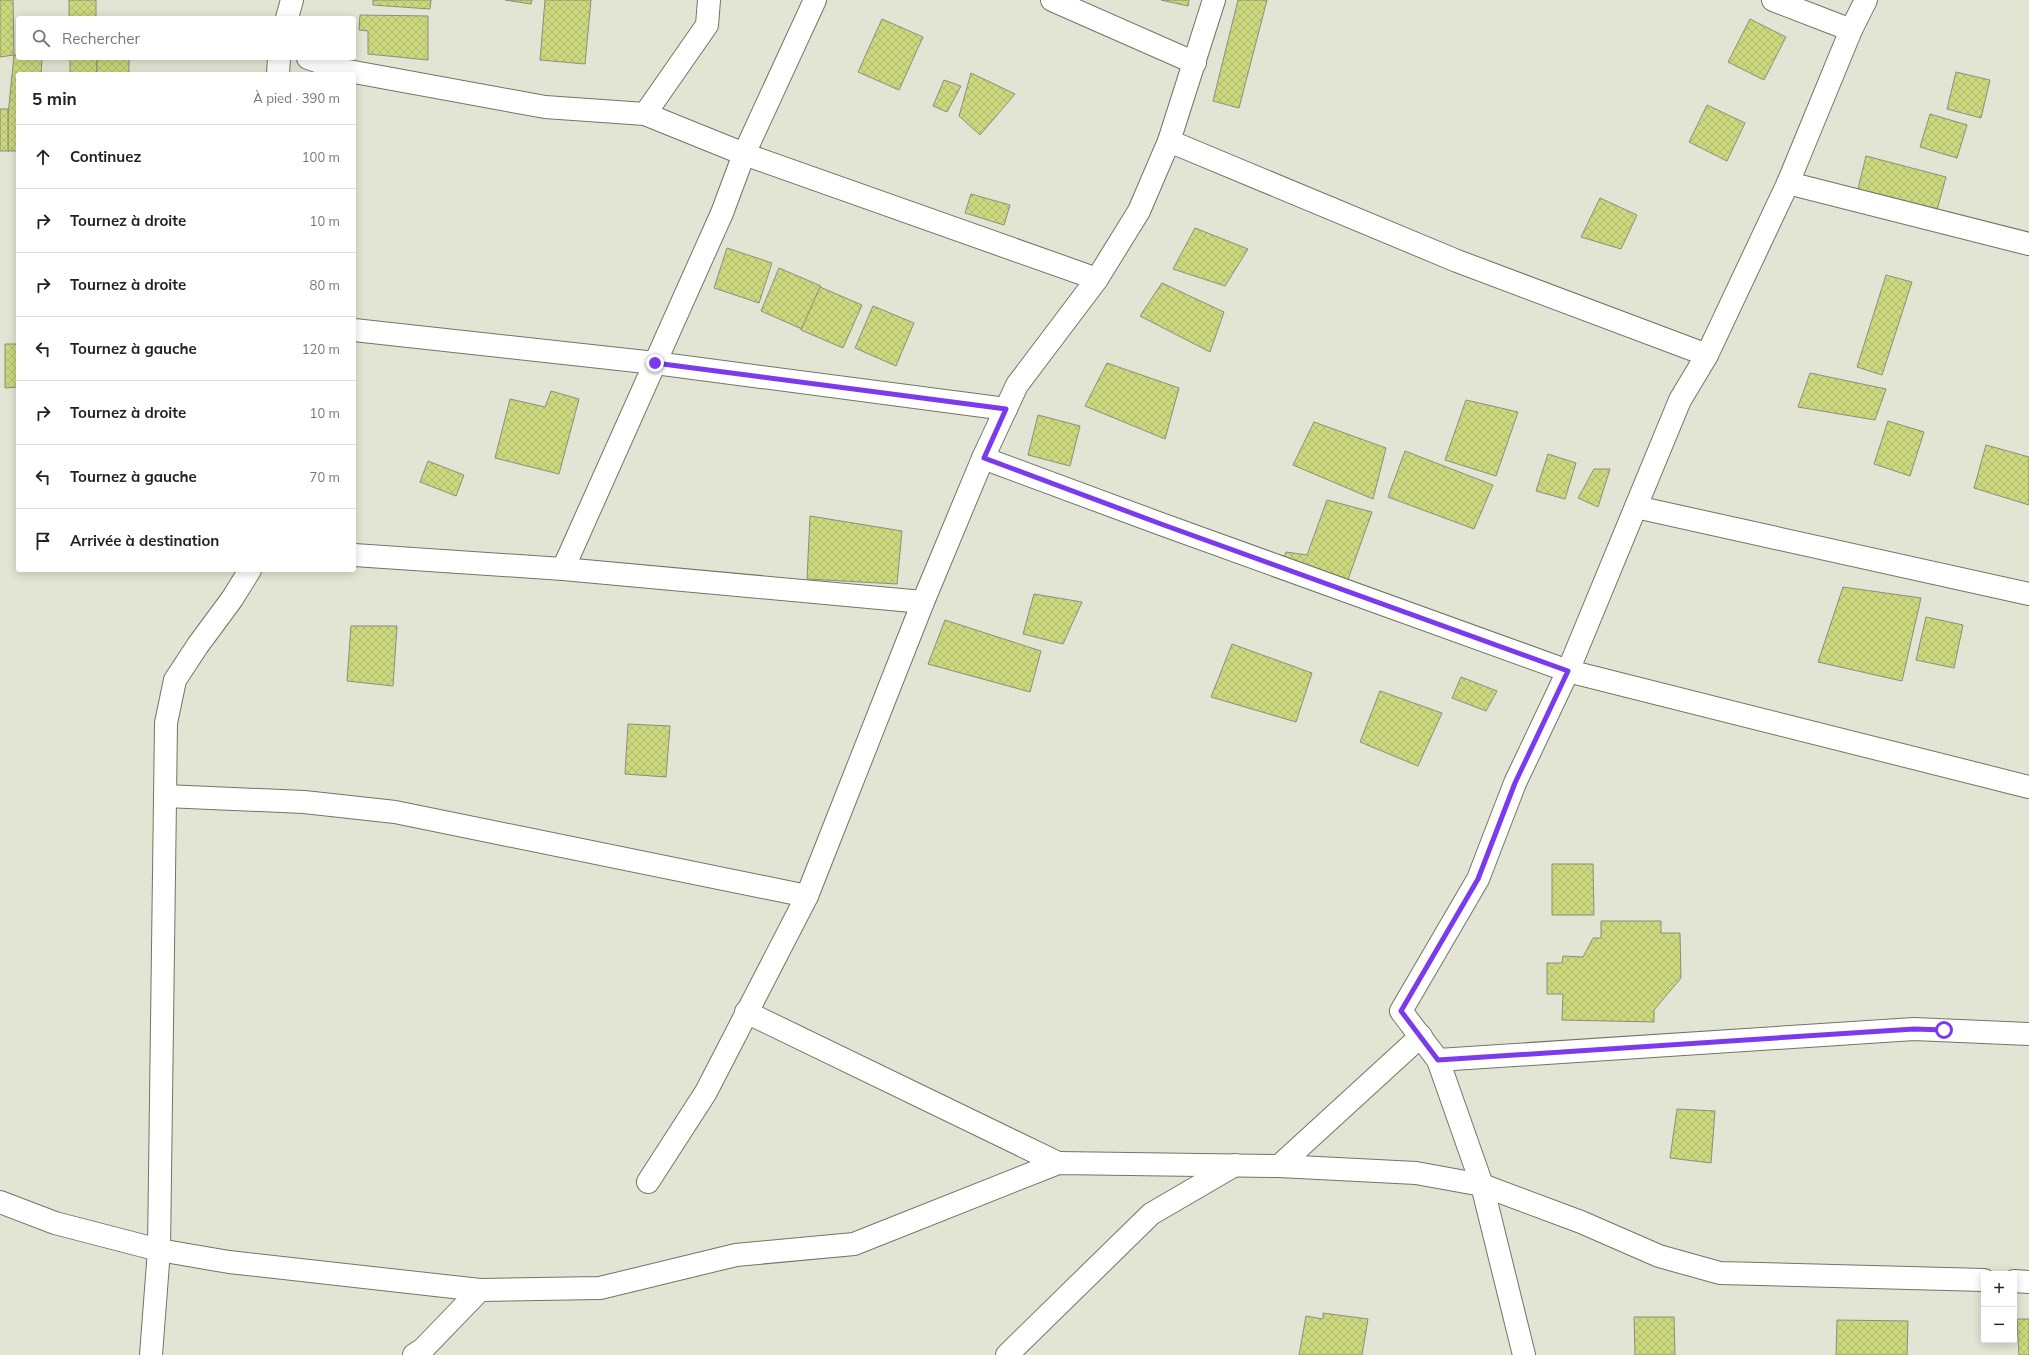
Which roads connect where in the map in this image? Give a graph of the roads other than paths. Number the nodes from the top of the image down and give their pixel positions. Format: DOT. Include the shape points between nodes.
graph roads {
  1 [pos="292,0"];
  2 [pos="709,0"];
  3 [pos="816,0"];
  4 [pos="1052,0"];
  5 [pos="1214,0"];
  6 [pos="1773,0"];
  7 [pos="1866,0"];
  8 [pos="288,16"];
  9 [pos="1851,30"];
  10 [pos="279,60"];
  11 [pos="314,60"];
  12 [pos="1195,63"];
  13 [pos="278,72"];
  14 [pos="354,72"];
  15 [pos="356,72"];
  16 [pos="645,114"];
  17 [pos="1169,141"];
  18 [pos="744,154"];
  19 [pos="1788,183"];
  20 [pos="2029,244"];
  21 [pos="1097,279"];
  22 [pos="356,330"];
  23 [pos="1707,355"];
  24 [pos="655,363"];
  25 [pos="1006,409"];
  26 [pos="984,458"];
  27 [pos="1636,507"];
  28 [pos="356,555"];
  29 [pos="562,569"];
  30 [pos="249,572"];
  31 [pos="2029,594"];
  32 [pos="922,602"];
  33 [pos="1568,671"];
  34 [pos="2029,787"];
  35 [pos="165,796"];
  36 [pos="807,896"];
  37 [pos="746,1012"];
  38 [pos="2029,1034"];
  39 [pos="1421,1036"];
  40 [pos="1438,1060"];
  41 [pos="1058,1163"];
  42 [pos="1236,1164"];
  43 [pos="1279,1166"];
  44 [pos="648,1182"];
  45 [pos="1482,1185"];
  46 [pos="0,1202"];
  47 [pos="159,1250"];
  48 [pos="1981,1280"];
  49 [pos="2017,1281"];
  50 [pos="2029,1282"];
  51 [pos="480,1290"];
  52 [pos="151,1355"];
  53 [pos="414,1355"];
  54 [pos="1006,1355"];
  55 [pos="1524,1355"];
  1 -- 8 [label="street"];
  2 -- 16 [label="street" via="707,25"];
  3 -- 18 [label="street"];
  4 -- 12 [label="street"];
  5 -- 12 [label="street"];
  6 -- 9 [label="street"];
  7 -- 9 [label="street"];
  9 -- 19 [label="street"];
  10 -- 13 [label="street"];
  11 -- 14 [label="street"];
  12 -- 17 [label="street"];
  15 -- 16 [label="street" via="545,107"];
  16 -- 18 [label="street"];
  17 -- 21 [label="street" via="1139,211"];
  17 -- 23 [label="street" via="1457,261"];
  18 -- 21 [label="street"];
  18 -- 24 [label="street" via="722,213"];
  19 -- 20 [label="street"];
  19 -- 23 [label="street"];
  21 -- 25 [label="street" via="1017,385"];
  22 -- 24 [label="street"];
  23 -- 27 [label="street" via="1680,400"];
  24 -- 25 [label="street"];
  24 -- 29 [label="street"];
  25 -- 26 [label="street"];
  26 -- 32 [label="street"];
  26 -- 33 [label="street"];
  27 -- 31 [label="street"];
  27 -- 33 [label="street"];
  28 -- 29 [label="street"];
  29 -- 32 [label="street"];
  30 -- 35 [label="street" via="175,680 166,722"];
  32 -- 36 [label="street"];
  33 -- 34 [label="street"];
  33 -- 39 [label="street" via="1515,783 1478,879 1401,1011"];
  35 -- 36 [label="street" via="304,802 395,812"];
  35 -- 47 [label="street"];
  36 -- 37 [label="street"];
  37 -- 41 [label="street"];
  37 -- 44 [label="street" via="706,1092"];
  38 -- 40 [label="street" via="1914,1029"];
  39 -- 40 [label="street"];
  39 -- 43 [label="street"];
  40 -- 45 [label="street"];
  41 -- 42 [label="street"];
  41 -- 51 [label="street" via="854,1244 736,1255 600,1288"];
  42 -- 43 [label="street"];
  42 -- 54 [label="street" via="1151,1214"];
  43 -- 45 [label="street" via="1416,1173"];
  45 -- 48 [label="street" via="1581,1222 1659,1256 1720,1273"];
  45 -- 55 [label="street"];
  46 -- 47 [label="street" via="55,1223"];
  47 -- 51 [label="street" via="229,1262"];
  47 -- 52 [label="street"];
  49 -- 50 [label="street"];
  51 -- 53 [label="street" via="424,1349"];
}
